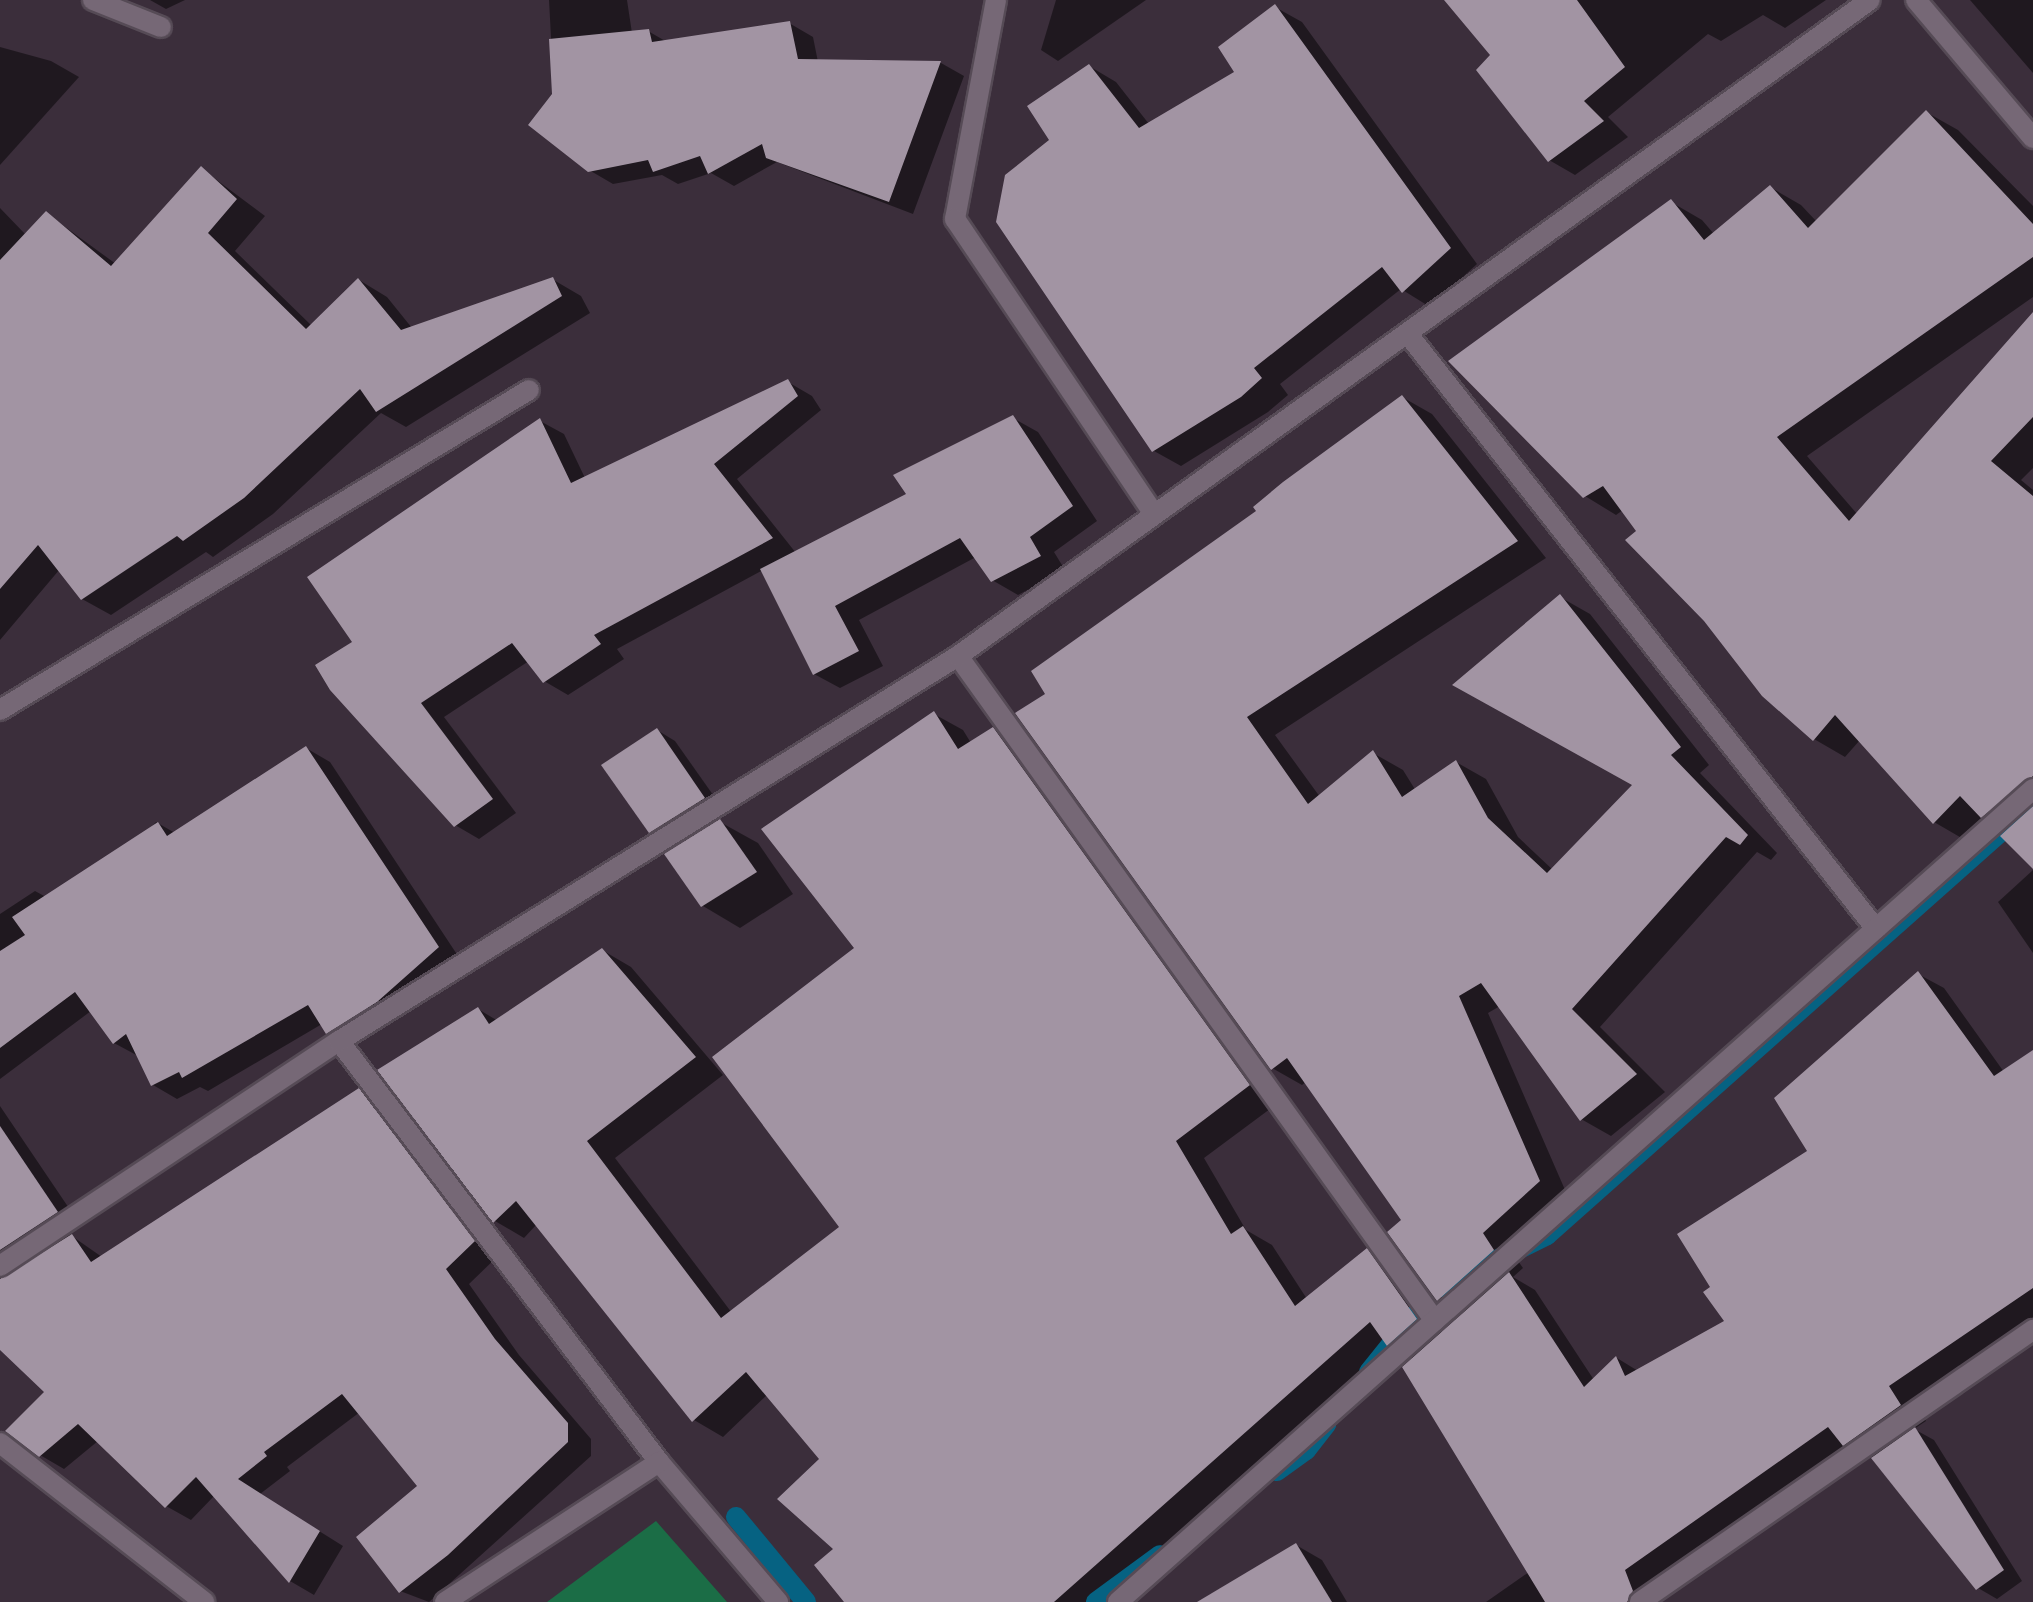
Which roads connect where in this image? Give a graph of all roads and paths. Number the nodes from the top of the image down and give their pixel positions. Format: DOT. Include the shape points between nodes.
graph roads {
  1 [pos="93,0"];
  2 [pos="996,0"];
  3 [pos="1870,0"];
  4 [pos="1916,0"];
  5 [pos="161,27"];
  6 [pos="2033,138"];
  7 [pos="1407,333"];
  8 [pos="529,390"];
  9 [pos="1154,514"];
  10 [pos="958,656"];
  11 [pos="0,710"];
  12 [pos="2033,789"];
  13 [pos="1876,929"];
  14 [pos="339,1041"];
  15 [pos="0,1266"];
  16 [pos="1435,1321"];
  17 [pos="2033,1330"];
  18 [pos="0,1443"];
  19 [pos="659,1462"];
  20 [pos="204,1602"];
  21 [pos="445,1602"];
  22 [pos="778,1602"];
  23 [pos="1118,1602"];
  24 [pos="1640,1602"];
  1 -- 5 [label="street"];
  2 -- 9 [label="street" via="955,219"];
  3 -- 7 [label="street"];
  4 -- 6 [label="street"];
  7 -- 9 [label="street"];
  7 -- 13 [label="street"];
  8 -- 11 [label="street"];
  9 -- 10 [label="street"];
  10 -- 14 [label="street"];
  10 -- 16 [label="street"];
  12 -- 13 [label="street"];
  13 -- 16 [label="street"];
  14 -- 15 [label="street"];
  14 -- 19 [label="street"];
  16 -- 23 [label="street"];
  17 -- 24 [label="street"];
  18 -- 20 [label="street"];
  19 -- 21 [label="street"];
  19 -- 22 [label="street"];
}
